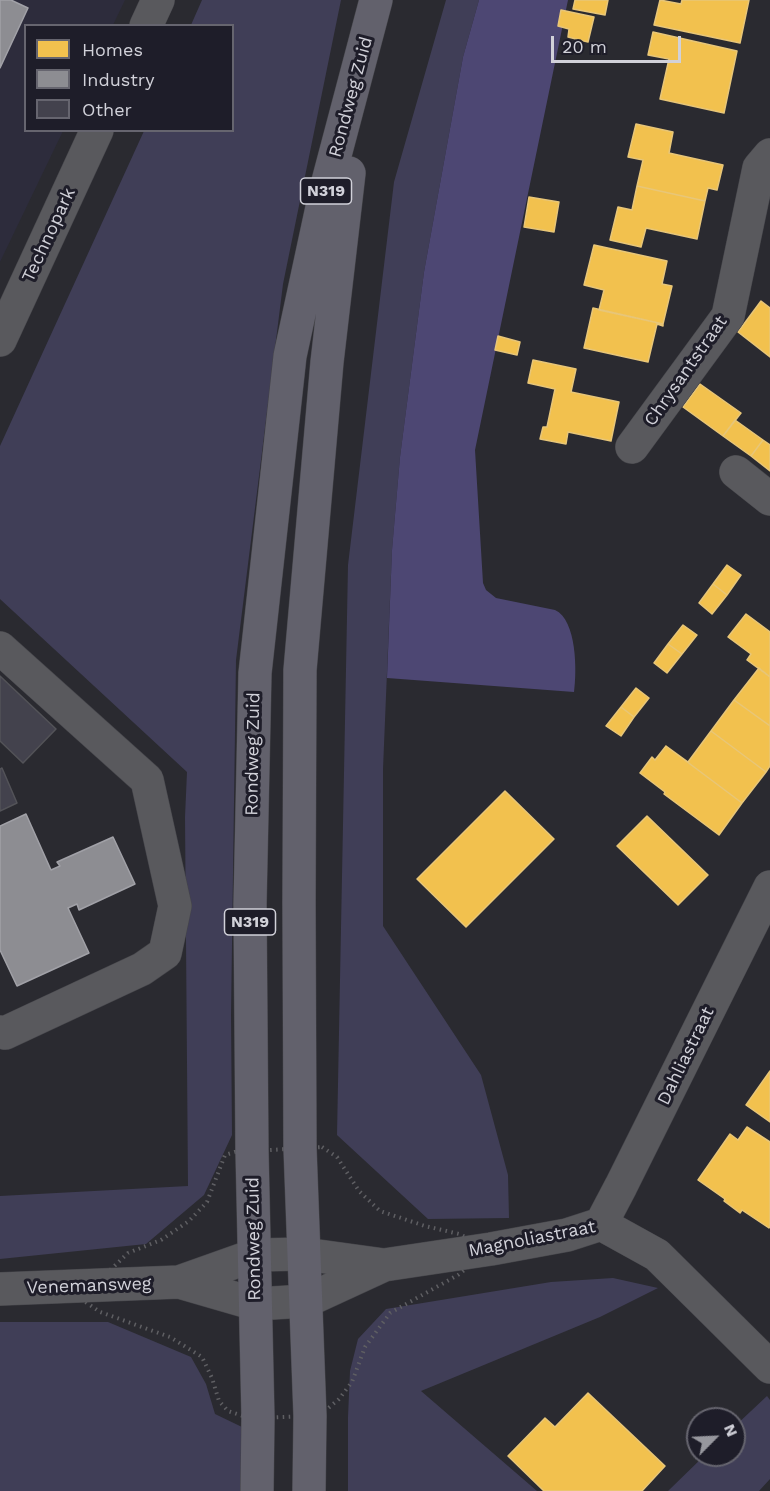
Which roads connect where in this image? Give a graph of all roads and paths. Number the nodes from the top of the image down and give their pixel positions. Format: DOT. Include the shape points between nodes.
graph roads {
  1 [pos="158,0"];
  2 [pos="373,14"];
  3 [pos="147,24"];
  4 [pos="96,132"];
  5 [pos="770,155"];
  6 [pos="0,340"];
  7 [pos="632,447"];
  8 [pos="736,472"];
  9 [pos="770,499"];
  10 [pos="0,648"];
  11 [pos="770,887"];
  12 [pos="0,1032"];
  13 [pos="300,1148"];
  14 [pos="252,1151"];
  15 [pos="601,1224"];
  16 [pos="490,1249"];
  17 [pos="304,1254"];
  18 [pos="255,1255"];
  19 [pos="384,1265"];
  20 [pos="179,1282"];
  21 [pos="64,1287"];
  22 [pos="0,1289"];
  23 [pos="306,1302"];
  24 [pos="255,1304"];
  25 [pos="770,1367"];
  26 [pos="310,1416"];
  27 [pos="258,1418"];
  28 [pos="257,1491"];
  29 [pos="309,1491"];
  1 -- 3 [label="street"];
  2 -- 13 [label="main road, Rondweg Zuid / N319" via="327,362 300,670"];
  2 -- 14 [label="main road, Rondweg Zuid / N319" via="326,189 290,356 255,672 250,904"];
  4 -- 6 [label="street, Technopark"];
  5 -- 7 [label="street, Chrysantstraat" via="759,168 728,316"];
  8 -- 9 [label="street"];
  10 -- 12 [label="street" via="147,780 175,906 165,952 142,969"];
  11 -- 15 [label="street, Dahliastraat"];
  13 -- 16 [label="path" via="321,1148 337,1157 359,1191 380,1211 459,1234"];
  13 -- 17 [label="main road, Rondweg Zuid / N319"];
  14 -- 18 [label="main road, Rondweg Zuid / N319"];
  14 -- 21 [label="path" via="225,1155 207,1202 189,1221 161,1240 128,1253 104,1276"];
  15 -- 16 [label="street, Magnoliastraat" via="567,1235"];
  15 -- 25 [label="street, Magnoliastraat" via="657,1255"];
  16 -- 19 [label="street, Magnoliastraat"];
  16 -- 26 [label="path" via="458,1275 390,1313 365,1347 352,1382 339,1399"];
  17 -- 18 [label="street, Magnoliastraat"];
  17 -- 19 [label="street, Magnoliastraat"];
  17 -- 23 [label="main road, Rondweg Zuid / N319"];
  18 -- 20 [label="street, Venemansweg"];
  18 -- 24 [label="main road, Rondweg Zuid / N319"];
  19 -- 23 [label="street, Magnoliastraat"];
  20 -- 21 [label="street, Venemansweg"];
  20 -- 24 [label="street, Venemansweg"];
  21 -- 22 [label="street, Venemansweg"];
  21 -- 27 [label="path" via="100,1312 170,1337 202,1357 219,1401 228,1411"];
  23 -- 24 [label="street, Venemansweg"];
  23 -- 26 [label="main road, Rondweg Zuid / N319"];
  24 -- 27 [label="main road, Rondweg Zuid / N319"];
  26 -- 29 [label="main road, Rondweg Zuid / N319"];
  27 -- 28 [label="main road, Rondweg Zuid / N319"];
}
